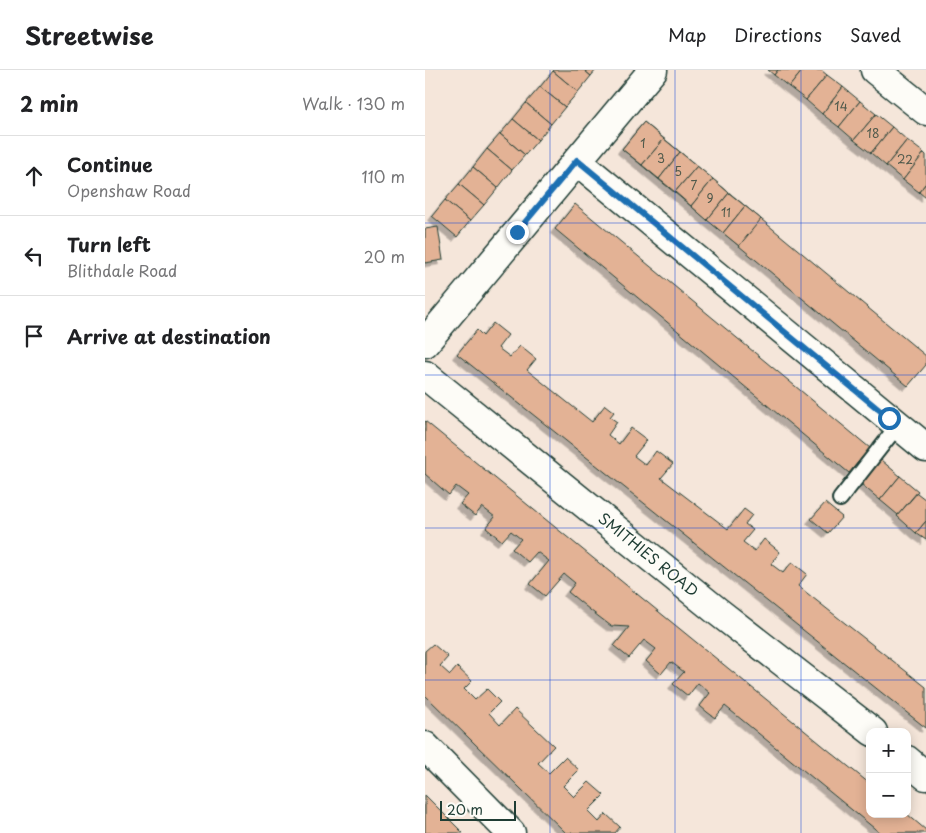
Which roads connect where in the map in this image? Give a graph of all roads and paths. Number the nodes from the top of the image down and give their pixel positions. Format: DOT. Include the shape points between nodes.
graph roads {
  1 [pos="653,70"];
  2 [pos="875,70"];
  3 [pos="926,111"];
  4 [pos="577,160"];
  5 [pos="428,334"];
  6 [pos="425,375"];
  7 [pos="898,425"];
  8 [pos="926,448"];
  9 [pos="839,499"];
  10 [pos="868,728"];
  11 [pos="425,746"];
  12 [pos="911,763"];
  13 [pos="926,776"];
  14 [pos="511,833"];
  1 -- 4 [label="street"];
  2 -- 3 [label="street"];
  4 -- 5 [label="street"];
  4 -- 7 [label="street"];
  6 -- 10 [label="street, SMITHIES ROAD" via="717,611"];
  7 -- 8 [label="street"];
  7 -- 9 [label="lane"];
  11 -- 14 [label="street"];
  12 -- 13 [label="street"];
}
